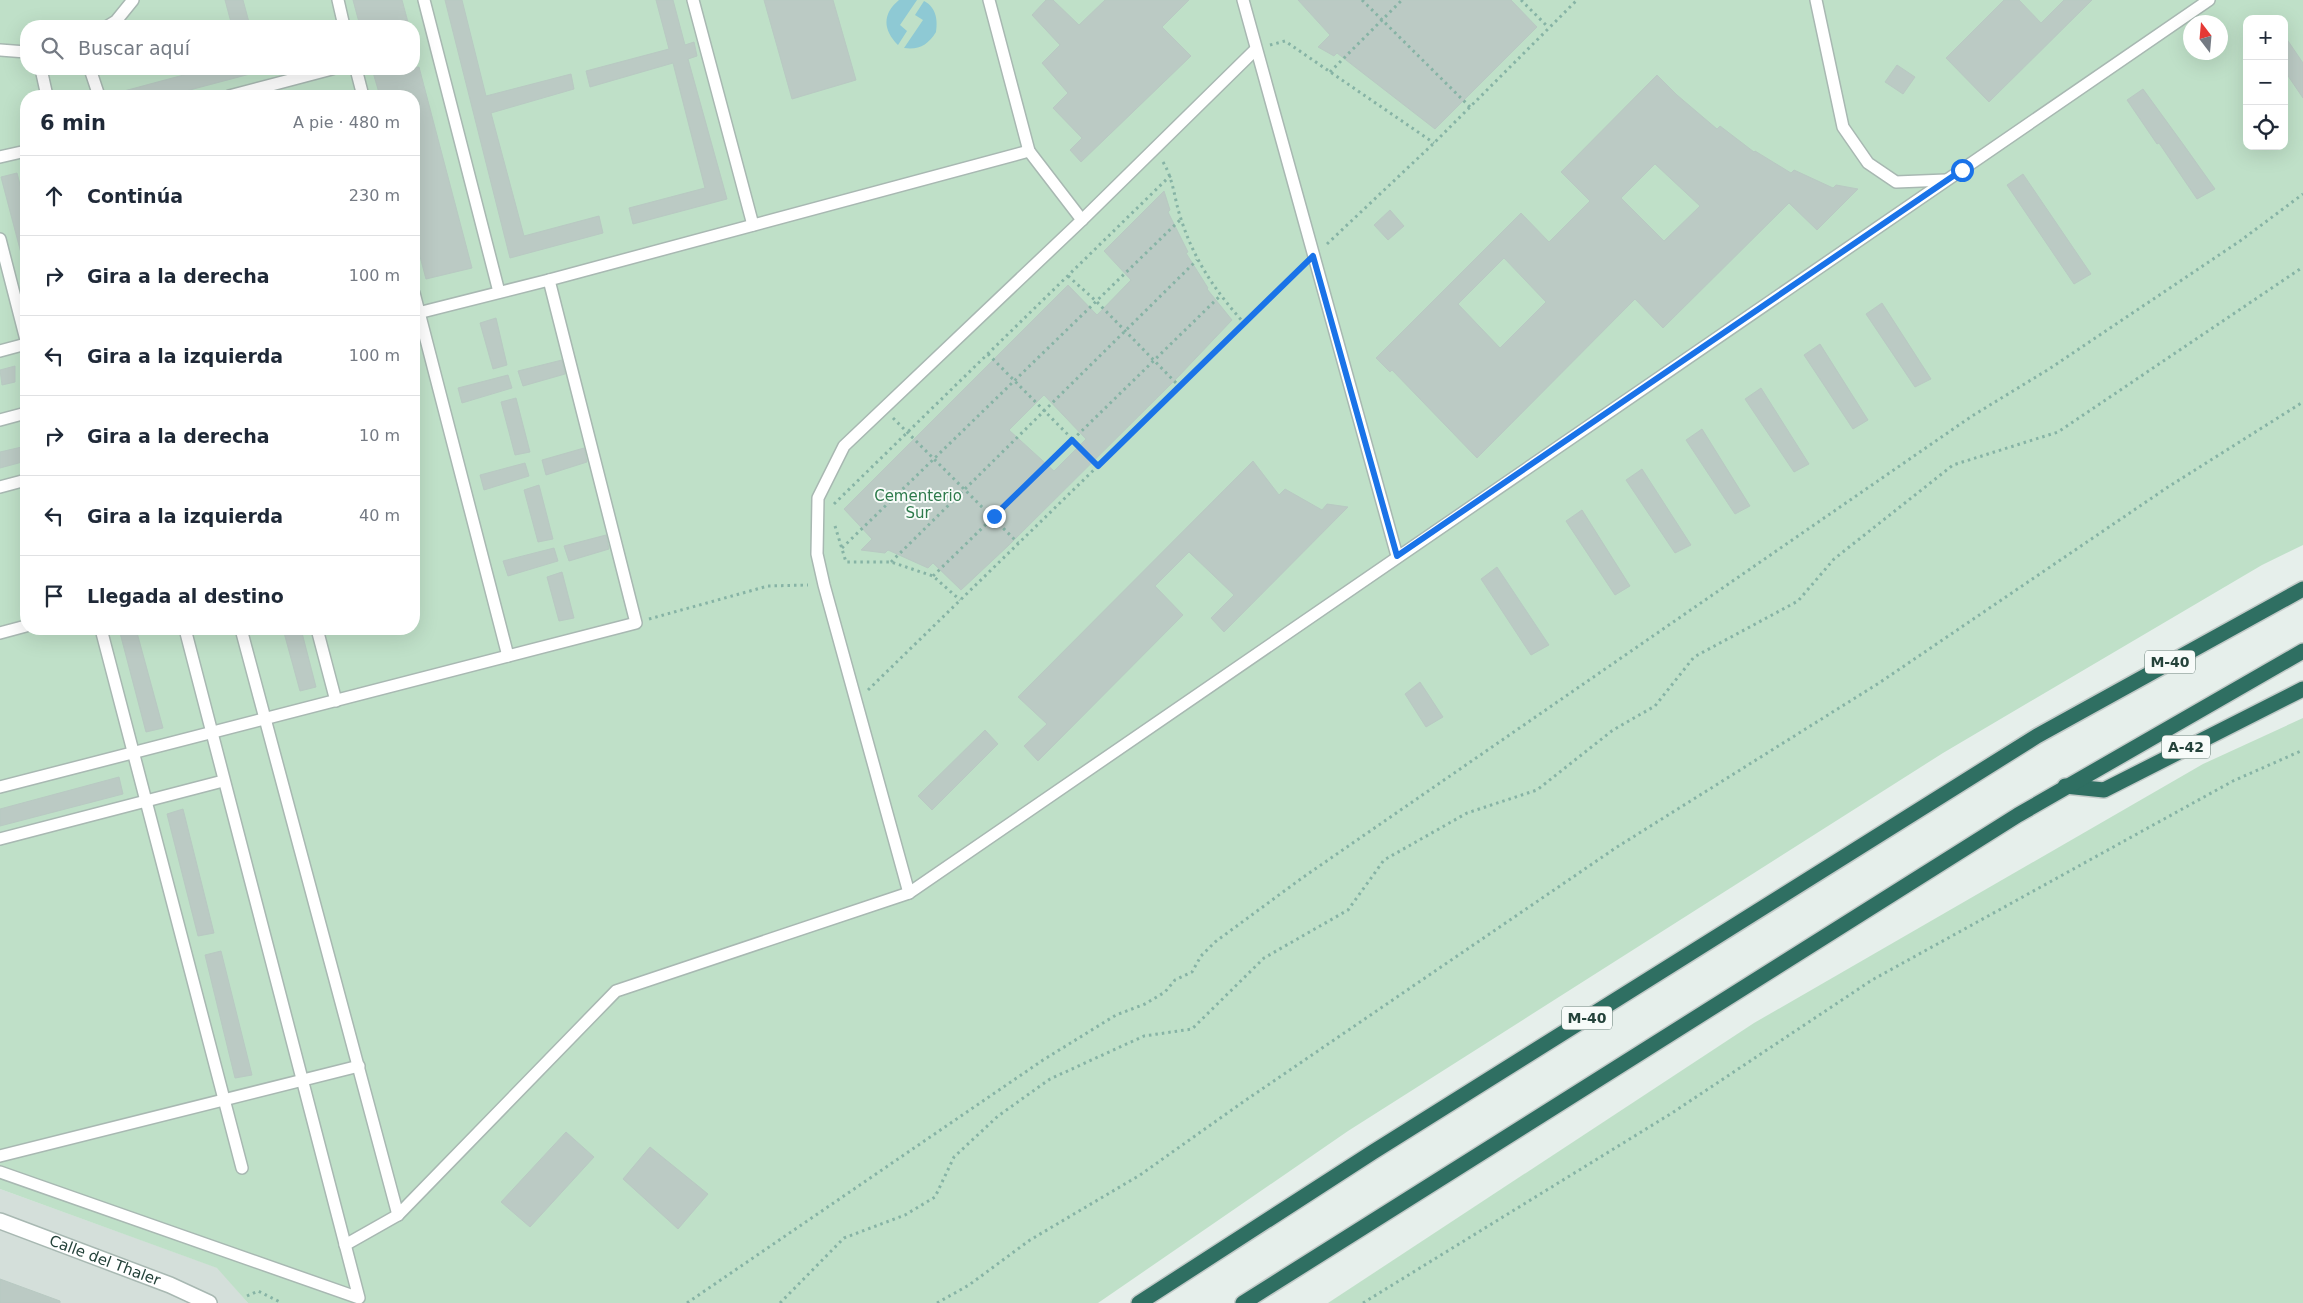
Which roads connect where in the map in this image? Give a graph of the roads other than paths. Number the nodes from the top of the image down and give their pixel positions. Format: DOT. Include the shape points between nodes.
graph roads {
  1 [pos="132,0"];
  2 [pos="338,0"];
  3 [pos="424,0"];
  4 [pos="693,0"];
  5 [pos="989,0"];
  6 [pos="1243,0"];
  7 [pos="1816,0"];
  8 [pos="2209,0"];
  9 [pos="117,20"];
  10 [pos="343,20"];
  11 [pos="0,50"];
  12 [pos="1255,50"];
  13 [pos="20,52"];
  14 [pos="42,75"];
  15 [pos="92,75"];
  16 [pos="309,75"];
  17 [pos="358,75"];
  18 [pos="46,90"];
  19 [pos="97,90"];
  20 [pos="252,90"];
  21 [pos="361,90"];
  22 [pos="1028,151"];
  23 [pos="20,152"];
  24 [pos="0,158"];
  25 [pos="1946,180"];
  26 [pos="1082,220"];
  27 [pos="753,225"];
  28 [pos="0,239"];
  29 [pos="549,280"];
  30 [pos="500,292"];
  31 [pos="420,312"];
  32 [pos="20,318"];
  33 [pos="420,328"];
  34 [pos="20,344"];
  35 [pos="0,351"];
  36 [pos="20,415"];
  37 [pos="0,420"];
  38 [pos="20,482"];
  39 [pos="0,487"];
  40 [pos="1397,556"];
  41 [pos="2303,588"];
  42 [pos="20,628"];
  43 [pos="0,633"];
  44 [pos="103,635"];
  45 [pos="187,635"];
  46 [pos="243,635"];
  47 [pos="319,635"];
  48 [pos="2303,651"];
  49 [pos="508,656"];
  50 [pos="2303,689"];
  51 [pos="336,701"];
  52 [pos="264,720"];
  53 [pos="211,732"];
  54 [pos="134,752"];
  55 [pos="223,781"];
  56 [pos="0,786"];
  57 [pos="2065,786"];
  58 [pos="146,801"];
  59 [pos="0,839"];
  60 [pos="909,893"];
  61 [pos="359,1066"];
  62 [pos="302,1080"];
  63 [pos="225,1100"];
  64 [pos="0,1156"];
  65 [pos="242,1168"];
  66 [pos="0,1172"];
  67 [pos="398,1215"];
  68 [pos="0,1221"];
  69 [pos="345,1245"];
  70 [pos="209,1303"];
  71 [pos="1139,1303"];
  72 [pos="1243,1303"];
  1 -- 9 [label="lane"];
  2 -- 10 [label="lane"];
  3 -- 30 [label="lane"];
  4 -- 27 [label="lane"];
  5 -- 22 [label="lane"];
  6 -- 12 [label="lane"];
  7 -- 25 [label="lane" via="1843,127 1868,163 1896,182"];
  8 -- 25 [label="lane"];
  11 -- 13 [label="lane"];
  12 -- 26 [label="lane"];
  12 -- 40 [label="lane"];
  14 -- 18 [label="lane"];
  15 -- 19 [label="lane"];
  16 -- 20 [label="lane"];
  17 -- 21 [label="lane"];
  22 -- 26 [label="lane"];
  22 -- 27 [label="lane"];
  23 -- 24 [label="lane"];
  25 -- 40 [label="lane"];
  26 -- 60 [label="lane" via="844,446 818,498 817,554 824,585"];
  27 -- 29 [label="lane"];
  28 -- 32 [label="lane"];
  29 -- 30 [label="lane"];
  29 -- 49 [label="lane" via="636,623"];
  30 -- 31 [label="lane"];
  33 -- 49 [label="lane"];
  34 -- 35 [label="lane"];
  36 -- 37 [label="lane"];
  38 -- 39 [label="lane"];
  40 -- 60 [label="lane"];
  41 -- 71 [label="highway, M-40" via="2037,736 1373,1152"];
  42 -- 43 [label="lane"];
  44 -- 54 [label="lane"];
  45 -- 53 [label="lane"];
  46 -- 52 [label="lane"];
  47 -- 51 [label="lane"];
  48 -- 57 [label="highway"];
  49 -- 51 [label="lane"];
  50 -- 57 [label="highway, A-42" via="2104,790"];
  51 -- 52 [label="lane"];
  52 -- 53 [label="lane"];
  52 -- 61 [label="lane"];
  53 -- 54 [label="lane"];
  53 -- 55 [label="lane"];
  54 -- 56 [label="lane"];
  54 -- 58 [label="lane"];
  55 -- 58 [label="lane"];
  55 -- 62 [label="lane"];
  57 -- 72 [label="highway"];
  58 -- 59 [label="lane"];
  58 -- 63 [label="lane"];
  60 -- 67 [label="lane" via="616,991"];
  61 -- 62 [label="lane"];
  61 -- 67 [label="lane"];
  62 -- 63 [label="lane"];
  62 -- 69 [label="lane"];
  63 -- 64 [label="lane"];
  63 -- 65 [label="lane"];
  66 -- 69 [label="lane" via="359,1298"];
  67 -- 69 [label="lane"];
  68 -- 70 [label="street, Calle del Thaler" via="170,1285"];
}
